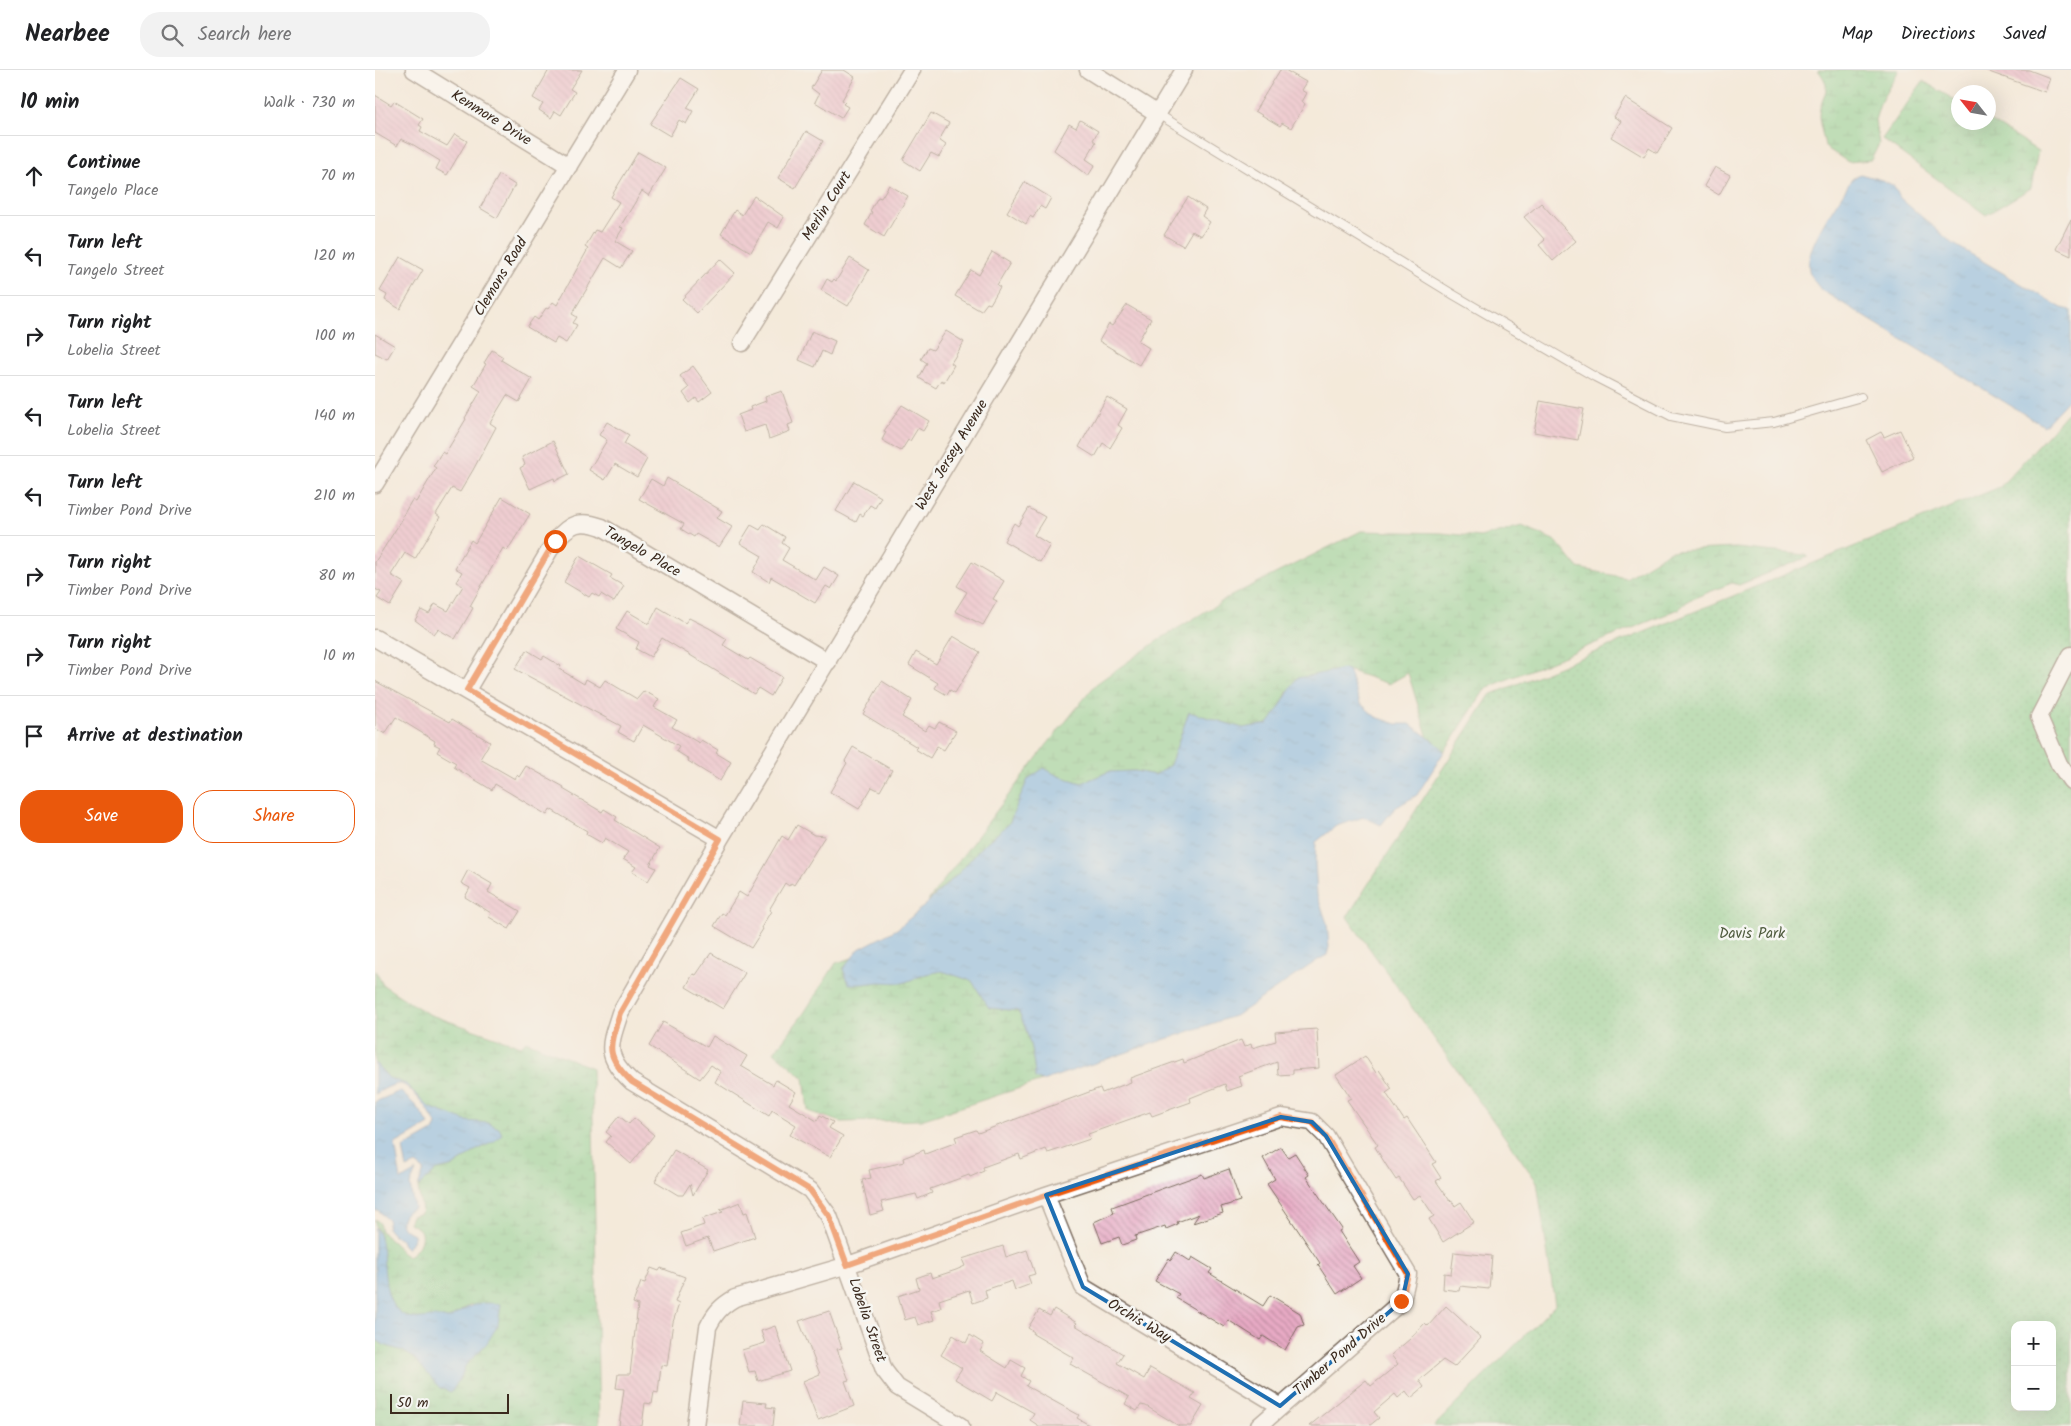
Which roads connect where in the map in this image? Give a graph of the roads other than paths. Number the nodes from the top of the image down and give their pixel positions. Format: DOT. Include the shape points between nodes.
graph roads {
  1 [pos="414,70"];
  2 [pos="627,70"];
  3 [pos="912,70"];
  4 [pos="1088,70"];
  5 [pos="1184,70"];
  6 [pos="1158,114"];
  7 [pos="569,166"];
  8 [pos="742,343"];
  9 [pos="1861,397"];
  10 [pos="375,484"];
  11 [pos="375,638"];
  12 [pos="2071,655"];
  13 [pos="828,662"];
  14 [pos="467,690"];
  15 [pos="2071,781"];
  16 [pos="720,839"];
  17 [pos="1046,1195"];
  18 [pos="847,1265"];
  19 [pos="1280,1406"];
  20 [pos="695,1426"];
  21 [pos="961,1426"];
  22 [pos="1259,1426"];
  1 -- 7 [label="street, Kenmore Drive"];
  2 -- 7 [label="street, Clemons Road"];
  3 -- 8 [label="street, Merlin Court"];
  4 -- 6 [label="street"];
  5 -- 6 [label="street, West Jersey Avenue"];
  6 -- 9 [label="lane" via="1454,295 1595,377 1671,416 1725,427 1774,422"];
  6 -- 13 [label="street, West Jersey Avenue"];
  7 -- 10 [label="street, Clemons Road"];
  11 -- 14 [label="street"];
  12 -- 15 [label="street" via="2039,717 2059,764"];
  13 -- 14 [label="street, Tangelo Place" via="602,527 588,522 575,524 555,541"];
  13 -- 16 [label="street, West Jersey Avenue"];
  14 -- 16 [label="street"];
  16 -- 18 [label="street, Lobelia Street" via="620,1013 612,1037 611,1056 632,1082 810,1190 829,1216"];
  17 -- 18 [label="street, Timber Pond Drive"];
  17 -- 19 [label="street, Orchis Way" via="1083,1287"];
  17 -- 19 [label="street, Timber Pond Drive" via="1281,1117 1312,1122 1326,1136 1408,1274 1401,1301"];
  18 -- 20 [label="street, Timber Pond Drive" via="735,1298 723,1305 711,1321 705,1340"];
  18 -- 21 [label="street, Lobelia Street" via="884,1370 897,1387"];
  19 -- 22 [label="street, Timber Pond Drive"];
}
